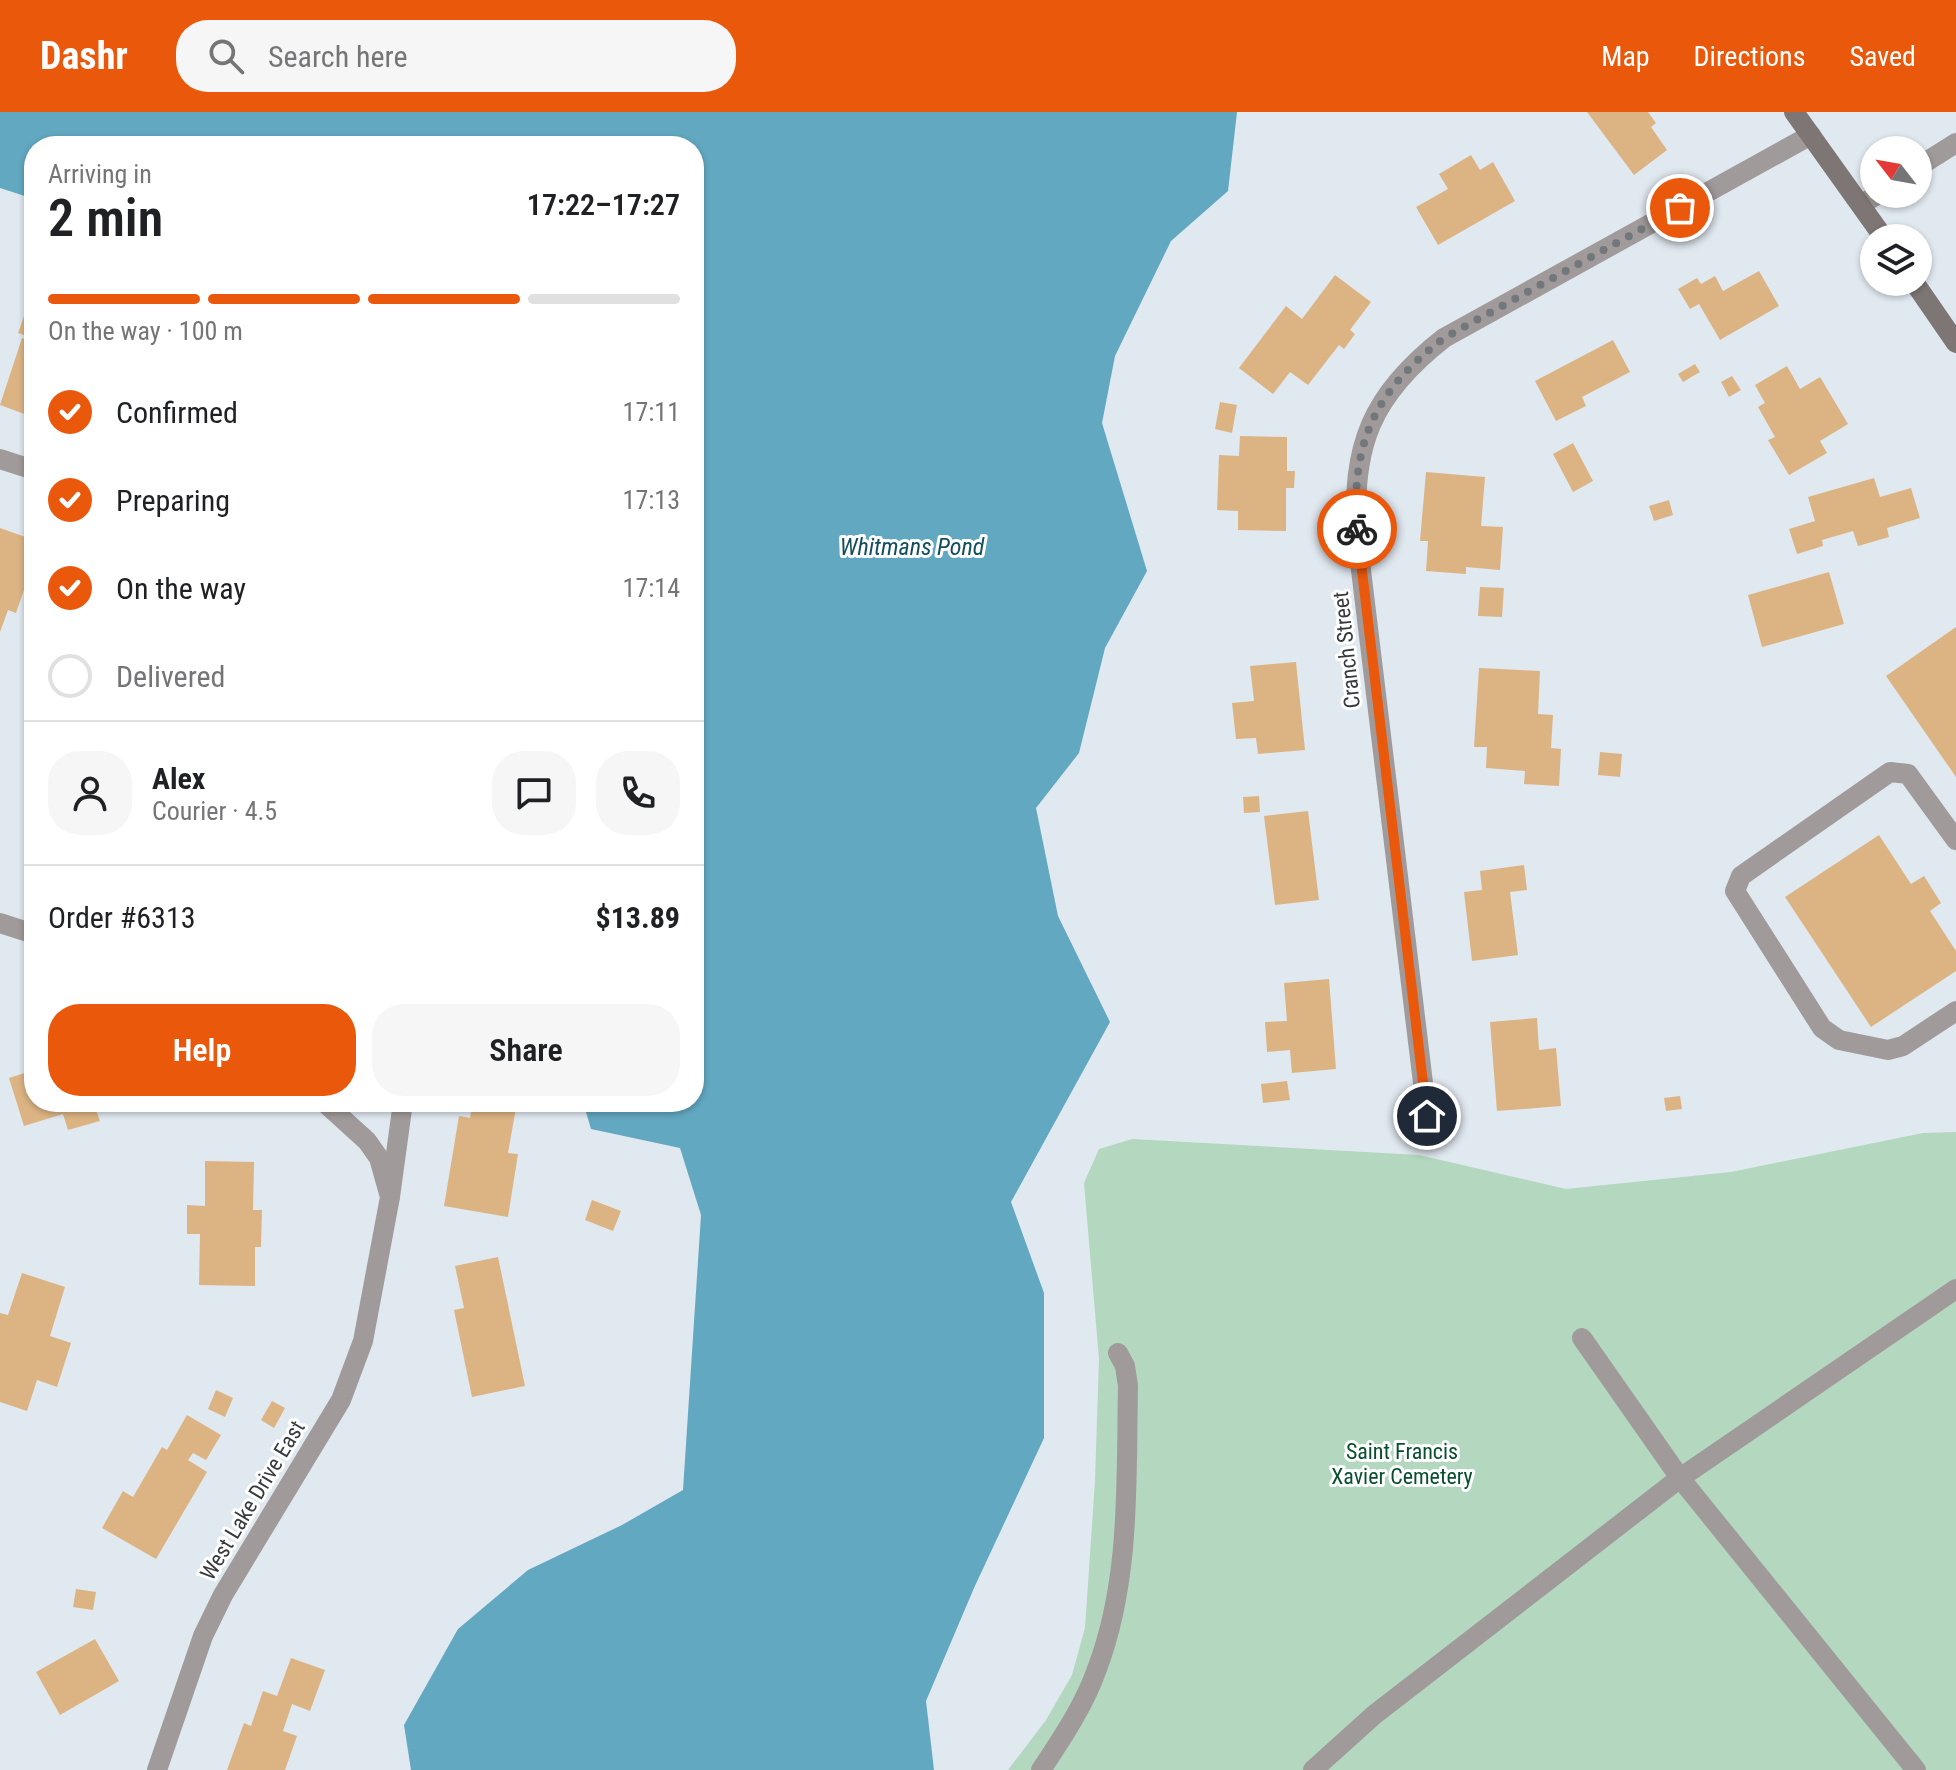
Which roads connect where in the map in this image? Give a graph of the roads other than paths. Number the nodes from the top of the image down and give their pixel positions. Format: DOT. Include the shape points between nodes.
graph roads {
  1 [pos="1794,112"];
  2 [pos="1811,135"];
  3 [pos="1956,143"];
  4 [pos="1932,158"];
  5 [pos="1860,189"];
  6 [pos="1924,296"];
  7 [pos="1956,343"];
  8 [pos="0,459"];
  9 [pos="24,467"];
  10 [pos="1956,840"];
  11 [pos="0,923"];
  12 [pos="24,931"];
  13 [pos="1956,1011"];
  14 [pos="335,1112"];
  15 [pos="402,1112"];
  16 [pos="1427,1116"];
  17 [pos="390,1197"];
  18 [pos="1956,1289"];
  19 [pos="1582,1338"];
  20 [pos="1118,1353"];
  21 [pos="1680,1478"];
  22 [pos="157,1770"];
  23 [pos="1041,1770"];
  24 [pos="1313,1770"];
  25 [pos="1916,1770"];
  1 -- 2 [label="main road"];
  2 -- 5 [label="main road"];
  2 -- 16 [label="street, Cranch Street" via="1444,338 1390,387 1371,422 1355,498 1357,537"];
  3 -- 4 [label="street"];
  6 -- 7 [label="main road"];
  8 -- 9 [label="street"];
  10 -- 13 [label="street" via="1908,774 1890,772 1741,876 1735,891 1822,1028 1839,1040 1888,1050"];
  11 -- 12 [label="street"];
  14 -- 17 [label="street" via="379,1158"];
  15 -- 17 [label="street, West Lake Drive East"];
  17 -- 22 [label="street, West Lake Drive East" via="355,1370 216,1609"];
  18 -- 21 [label="street"];
  19 -- 21 [label="street"];
  20 -- 23 [label="street" via="1128,1386 1119,1589 1098,1669 1078,1713"];
  21 -- 24 [label="street" via="1374,1715"];
  21 -- 25 [label="street"];
}
